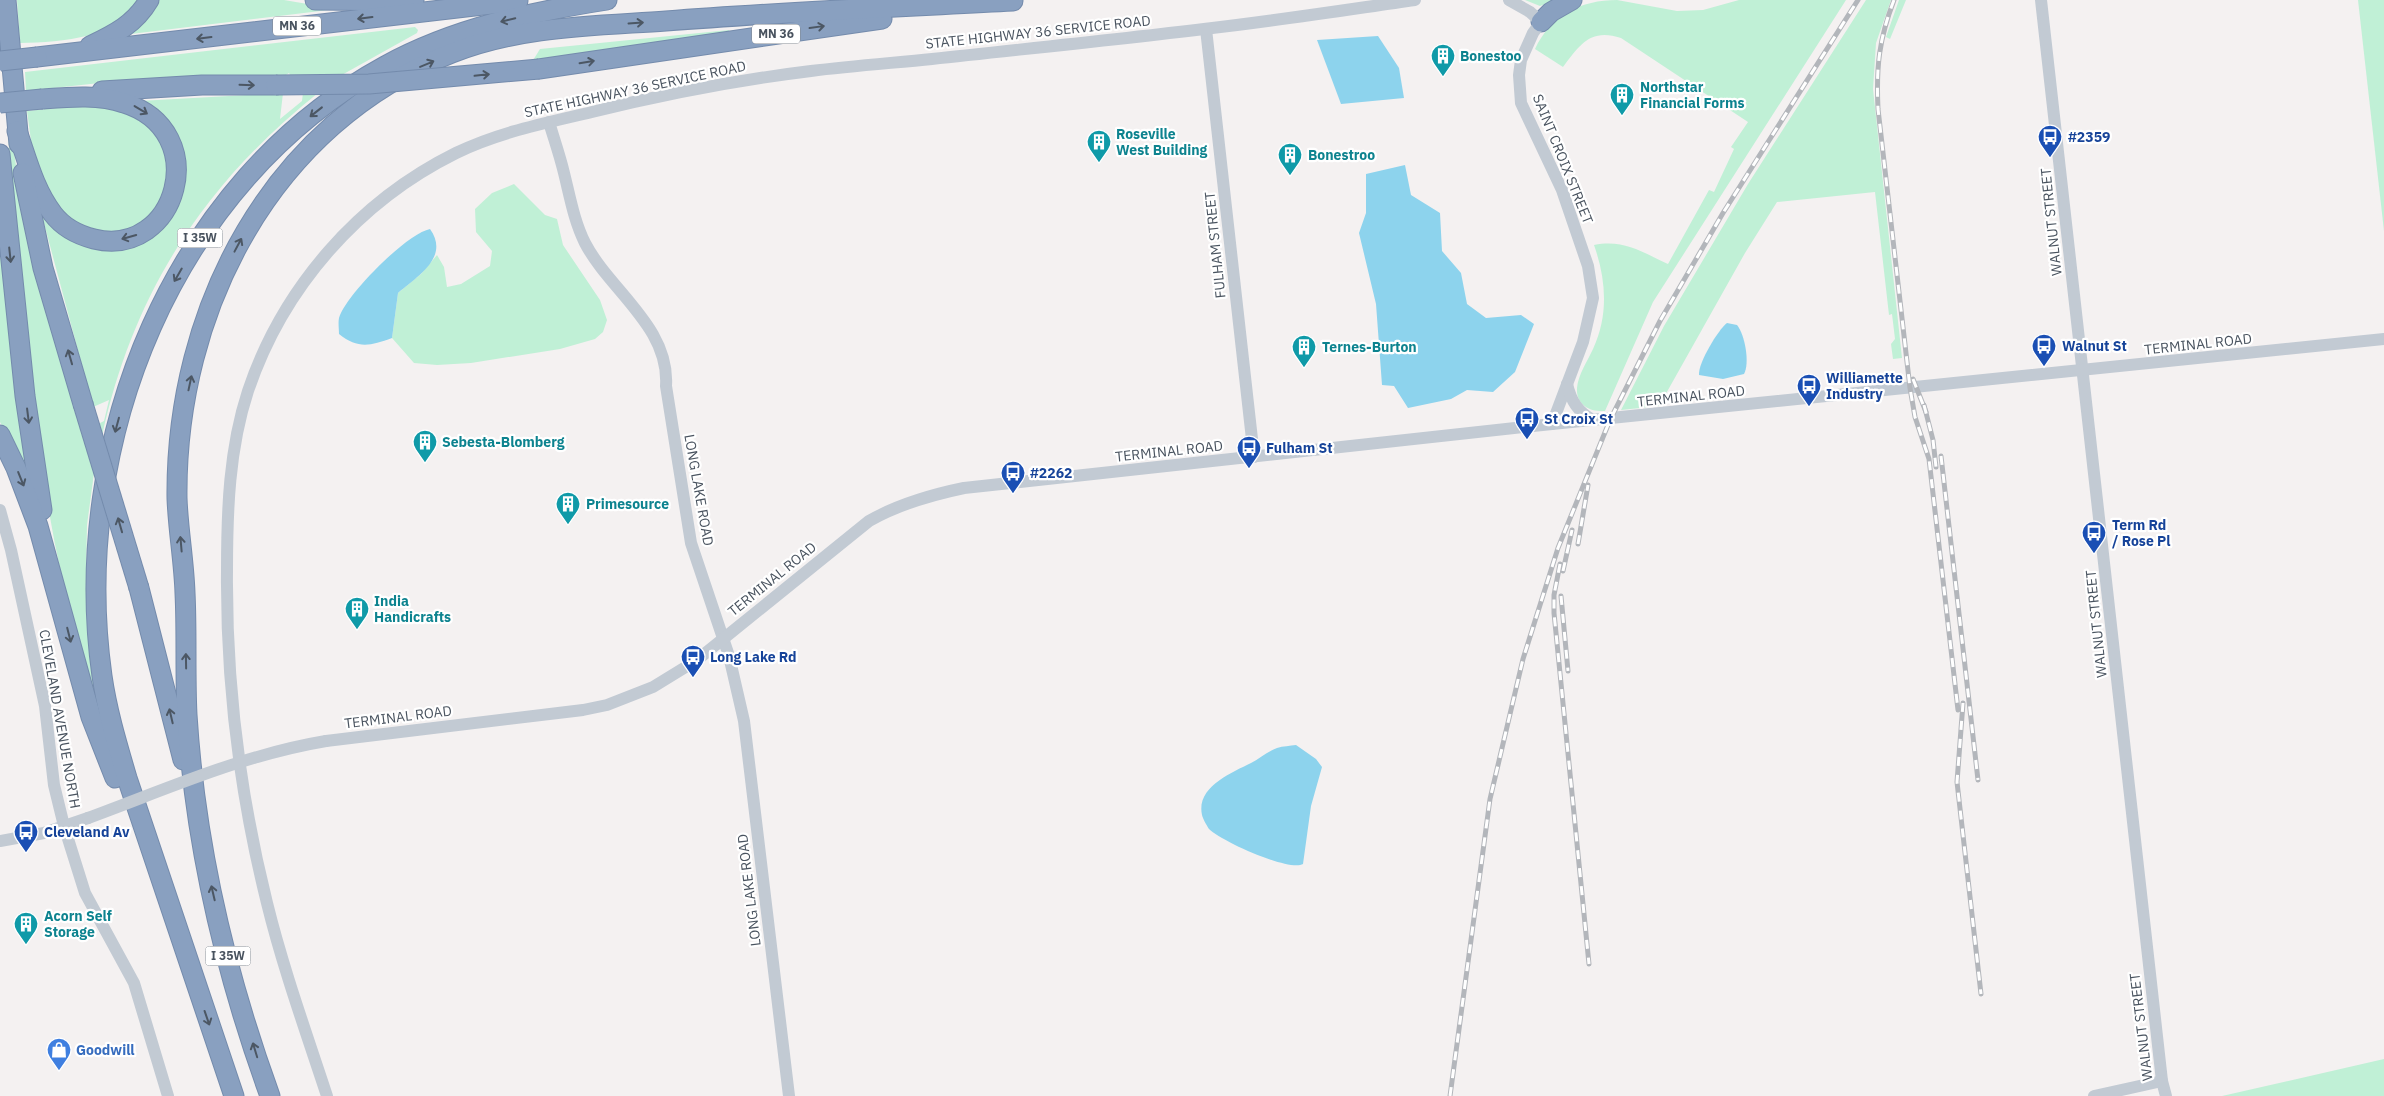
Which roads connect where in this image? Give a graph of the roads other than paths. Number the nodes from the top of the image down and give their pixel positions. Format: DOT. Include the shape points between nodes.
graph roads {
  1 [pos="8,0"];
  2 [pos="149,0"];
  3 [pos="315,0"];
  4 [pos="549,0"];
  5 [pos="607,0"];
  6 [pos="1018,0"];
  7 [pos="1415,0"];
  8 [pos="1509,0"];
  9 [pos="1572,0"];
  10 [pos="2041,0"];
  11 [pos="518,1"];
  12 [pos="1541,22"];
  13 [pos="1206,29"];
  14 [pos="76,53"];
  15 [pos="0,61"];
  16 [pos="42,99"];
  17 [pos="0,103"];
  18 [pos="549,122"];
  19 [pos="17,131"];
  20 [pos="0,154"];
  21 [pos="2384,339"];
  22 [pos="2083,371"];
  23 [pos="1566,384"];
  24 [pos="1593,420"];
  25 [pos="1552,424"];
  26 [pos="0,435"];
  27 [pos="1254,457"];
  28 [pos="0,510"];
  29 [pos="61,605"];
  30 [pos="724,638"];
  31 [pos="198,814"];
  32 [pos="64,826"];
  33 [pos="0,841"];
  34 [pos="191,972"];
  35 [pos="2162,1081"];
  36 [pos="168,1096"];
  37 [pos="234,1096"];
  38 [pos="270,1096"];
  39 [pos="327,1096"];
  40 [pos="789,1096"];
  41 [pos="2094,1096"];
  42 [pos="2166,1096"];
  1 -- 19 [label="highway" via="6,21"];
  2 -- 14 [label="highway" via="126,27"];
  3 -- 11 [label="highway"];
  4 -- 11 [label="highway, MN 36"];
  5 -- 34 [label="highway, I 35W, one-way" via="515,18 448,37 384,66 325,104 272,149 229,198 174,280 146,338 124,400 105,477 98,530 98,637 106,698 116,741"];
  16 -- 6 [label="highway, MN 36, one-way, bridge" via="142,88 378,84 539,69"];
  31 -- 6 [label="highway, I 35W, one-way" via="187,714 185,593 177,499 186,400 209,313 234,252 274,188 322,134 404,74 454,52 517,34 752,14"];
  7 -- 13 [label="street, STATE HIGHWAY 36 SERVICE ROAD"];
  8 -- 12 [label="street"];
  9 -- 12 [label="highway"];
  10 -- 22 [label="street, WALNUT STREET"];
  11 -- 14 [label="highway, MN 36, one-way"];
  12 -- 23 [label="street, SAINT CROIX STREET" via="1532,33 1521,60 1521,103 1562,190 1588,266 1593,298 1583,342"];
  13 -- 18 [label="street, STATE HIGHWAY 36 SERVICE ROAD" via="810,71 718,84"];
  13 -- 27 [label="street, FULHAM STREET"];
  14 -- 15 [label="highway, MN 36, bridge"];
  16 -- 17 [label="highway, MN 36, bridge"];
  16 -- 19 [label="highway, one-way" via="72,97 123,102 158,123 173,147 177,176 170,203 161,216 148,228 124,239 99,240 74,232 54,215 36,187"];
  18 -- 30 [label="street, LONG LAKE ROAD" via="584,241 638,313 661,350 667,369 666,386 691,543"];
  18 -- 39 [label="street, STATE HIGHWAY 36 SERVICE ROAD" via="492,138 429,168 354,224 317,264 285,310 259,362 240,418 230,483 227,542 228,639 236,736 267,903"];
  31 -- 19 [label="highway, one-way, bridge" via="139,588 32,222"];
  20 -- 29 [label="highway, one-way" via="33,456"];
  21 -- 22 [label="street, TERMINAL ROAD"];
  22 -- 24 [label="street, TERMINAL ROAD"];
  22 -- 35 [label="street, WALNUT STREET"];
  23 -- 24 [label="street" via="1576,407"];
  23 -- 25 [label="street, SAINT CROIX STREET"];
  24 -- 25 [label="street, TERMINAL ROAD"];
  25 -- 27 [label="street, TERMINAL ROAD"];
  26 -- 29 [label="highway, one-way" via="30,501"];
  27 -- 30 [label="street, TERMINAL ROAD" via="964,488 913,501 890,510 854,532"];
  28 -- 32 [label="street, CLEVELAND AVENUE NORTH" via="43,698 54,785"];
  29 -- 34 [label="highway, one-way" via="91,717"];
  30 -- 32 [label="street, TERMINAL ROAD, bridge" via="676,675 607,705 291,746 235,762"];
  30 -- 40 [label="street, LONG LAKE ROAD" via="744,721"];
  38 -- 31 [label="highway, I 35W, one-way" via="223,936"];
  32 -- 33 [label="street, TERMINAL ROAD"];
  32 -- 36 [label="street, CLEVELAND AVENUE NORTH" via="85,893 134,983"];
  34 -- 37 [label="highway, I 35W, one-way"];
  35 -- 41 [label="street"];
  35 -- 42 [label="street, WALNUT STREET"];
}
